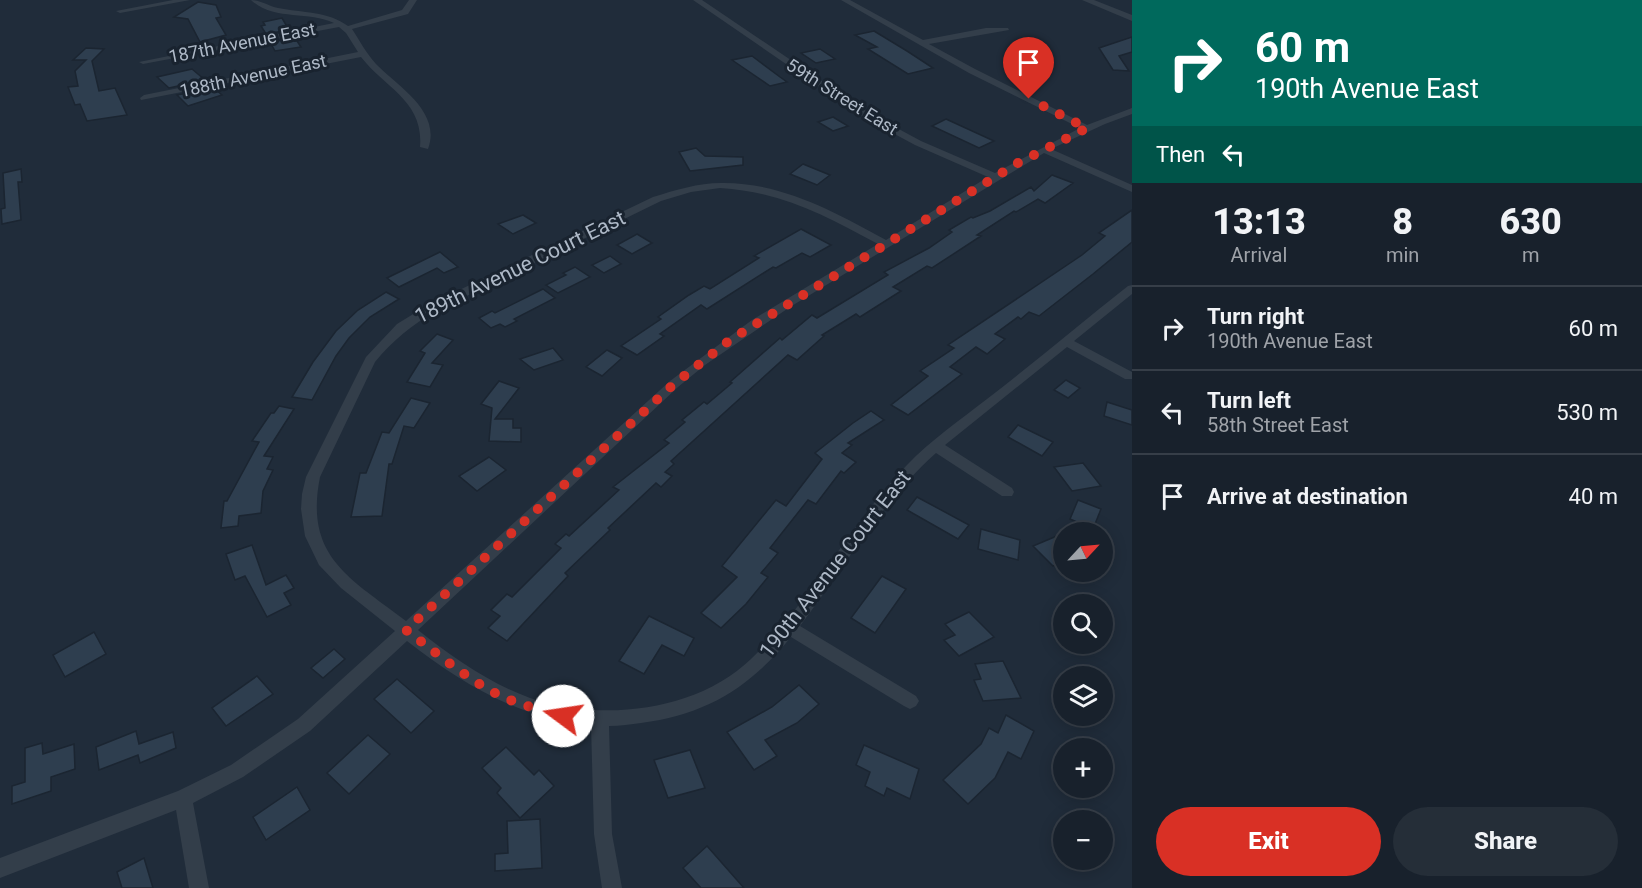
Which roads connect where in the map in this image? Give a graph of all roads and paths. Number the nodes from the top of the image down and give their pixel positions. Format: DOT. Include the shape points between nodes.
graph roads {
  1 [pos="186,0"];
  2 [pos="255,0"];
  3 [pos="413,0"];
  4 [pos="697,0"];
  5 [pos="845,0"];
  6 [pos="1086,0"];
  7 [pos="120,11"];
  8 [pos="1132,18"];
  9 [pos="344,26"];
  10 [pos="1005,30"];
  11 [pos="921,44"];
  12 [pos="362,54"];
  13 [pos="143,62"];
  14 [pos="144,99"];
  15 [pos="1132,111"];
  16 [pos="1087,128"];
  17 [pos="425,147"];
  18 [pos="1044,149"];
  19 [pos="996,177"];
  20 [pos="1132,189"];
  21 [pos="886,244"];
  22 [pos="1132,288"];
  23 [pos="1066,342"];
  24 [pos="1129,376"];
  25 [pos="936,446"];
  26 [pos="1007,492"];
  27 [pos="788,627"];
  28 [pos="406,630"];
  29 [pos="910,701"];
  30 [pos="600,719"];
  31 [pos="183,798"];
  32 [pos="0,868"];
  33 [pos="199,888"];
  34 [pos="612,888"];
  1 -- 7 [label="street"];
  2 -- 9 [label="street" via="266,7 324,17"];
  3 -- 9 [label="street, 187th Avenue East" via="405,12"];
  4 -- 19 [label="street, 59th Street East" via="866,115"];
  5 -- 11 [label="street"];
  6 -- 8 [label="street"];
  9 -- 12 [label="street"];
  9 -- 13 [label="street, 187th Avenue East"];
  10 -- 11 [label="street" via="986,30"];
  11 -- 16 [label="street"];
  12 -- 14 [label="street, 188th Avenue East"];
  12 -- 17 [label="street" via="422,116"];
  15 -- 16 [label="street"];
  16 -- 18 [label="street"];
  18 -- 19 [label="street"];
  18 -- 20 [label="street"];
  19 -- 21 [label="street"];
  21 -- 28 [label="street" via="750,327 692,368"];
  21 -- 28 [label="street, 189th Avenue Court East" via="789,196 734,186 688,189 646,204 432,308 401,327 365,370 313,477 308,515 310,534 330,569"];
  22 -- 23 [label="street, 190th Avenue Court East"];
  23 -- 24 [label="street"];
  23 -- 25 [label="street, 190th Avenue Court East"];
  25 -- 26 [label="street"];
  25 -- 27 [label="street, 190th Avenue Court East" via="911,468"];
  27 -- 29 [label="street"];
  27 -- 30 [label="street, 190th Avenue Court East" via="765,656 740,678 710,696 648,715"];
  28 -- 30 [label="street, 190th Avenue Court East" via="494,692 563,716"];
  28 -- 31 [label="street" via="284,741 237,771"];
  30 -- 34 [label="street" via="603,834"];
  31 -- 32 [label="street"];
  31 -- 33 [label="street"];
}
